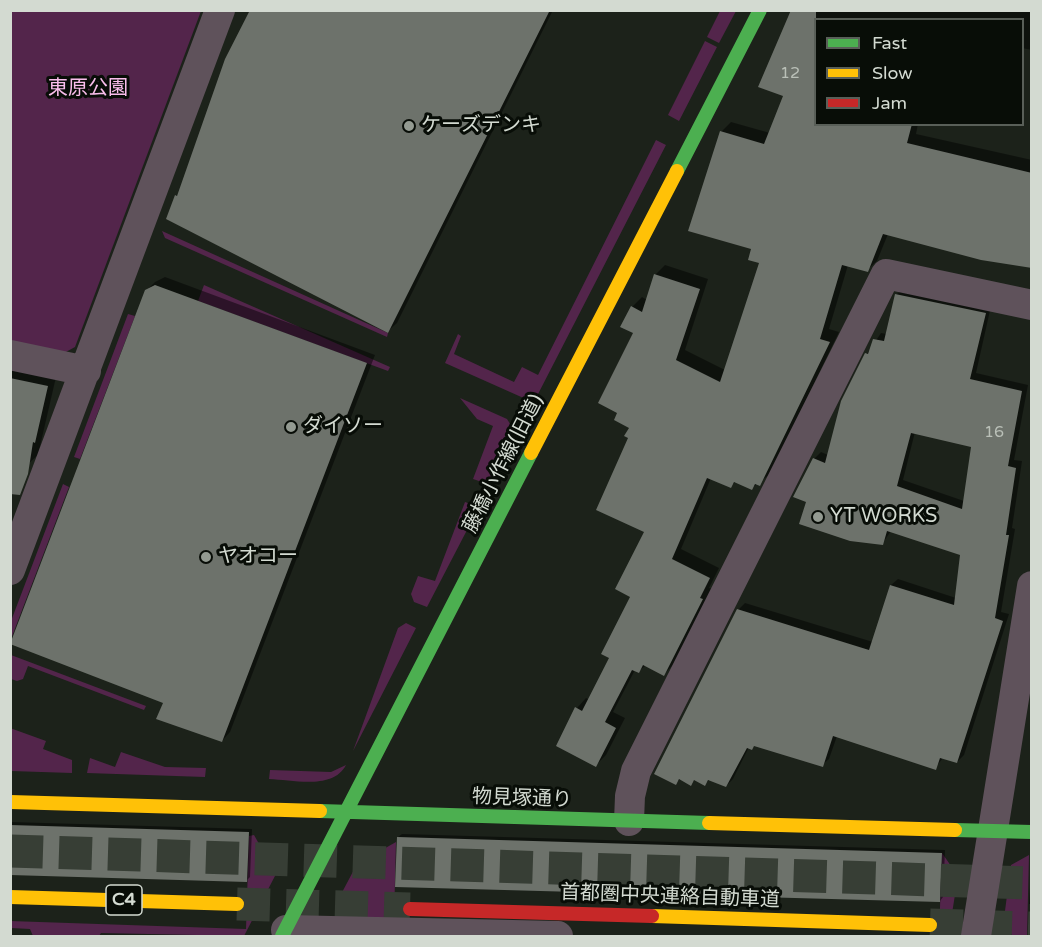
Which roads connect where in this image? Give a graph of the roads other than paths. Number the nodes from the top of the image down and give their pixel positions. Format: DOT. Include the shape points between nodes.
graph roads {
  1 [pos="220,10"];
  2 [pos="760,10"];
  3 [pos="1032,305"];
  4 [pos="10,355"];
  5 [pos="86,371"];
  6 [pos="10,570"];
  7 [pos="1032,586"];
  8 [pos="10,802"];
  9 [pos="344,812"];
  10 [pos="629,821"];
  11 [pos="992,831"];
  12 [pos="1032,832"];
  13 [pos="10,897"];
  14 [pos="237,904"];
  15 [pos="410,909"];
  16 [pos="930,925"];
  17 [pos="284,933"];
  18 [pos="558,936"];
  19 [pos="976,936"];
  1 -- 5 [label="street"];
  2 -- 9 [label="main road, 藤橋小作線(旧道)"];
  3 -- 10 [label="street" via="886,274 636,771"];
  4 -- 5 [label="street"];
  5 -- 6 [label="street"];
  7 -- 11 [label="street"];
  8 -- 9 [label="main road, 物見塚通り"];
  9 -- 10 [label="main road, 物見塚通り"];
  9 -- 17 [label="main road, 藤橋小作線(旧道)"];
  10 -- 11 [label="main road, 物見塚通り"];
  11 -- 12 [label="main road, 物見塚通り"];
  11 -- 19 [label="street"];
  13 -- 14 [label="main road, C4"];
  15 -- 16 [label="main road, 首都圏中央連絡自動車道"];
  17 -- 18 [label="street"];
}
